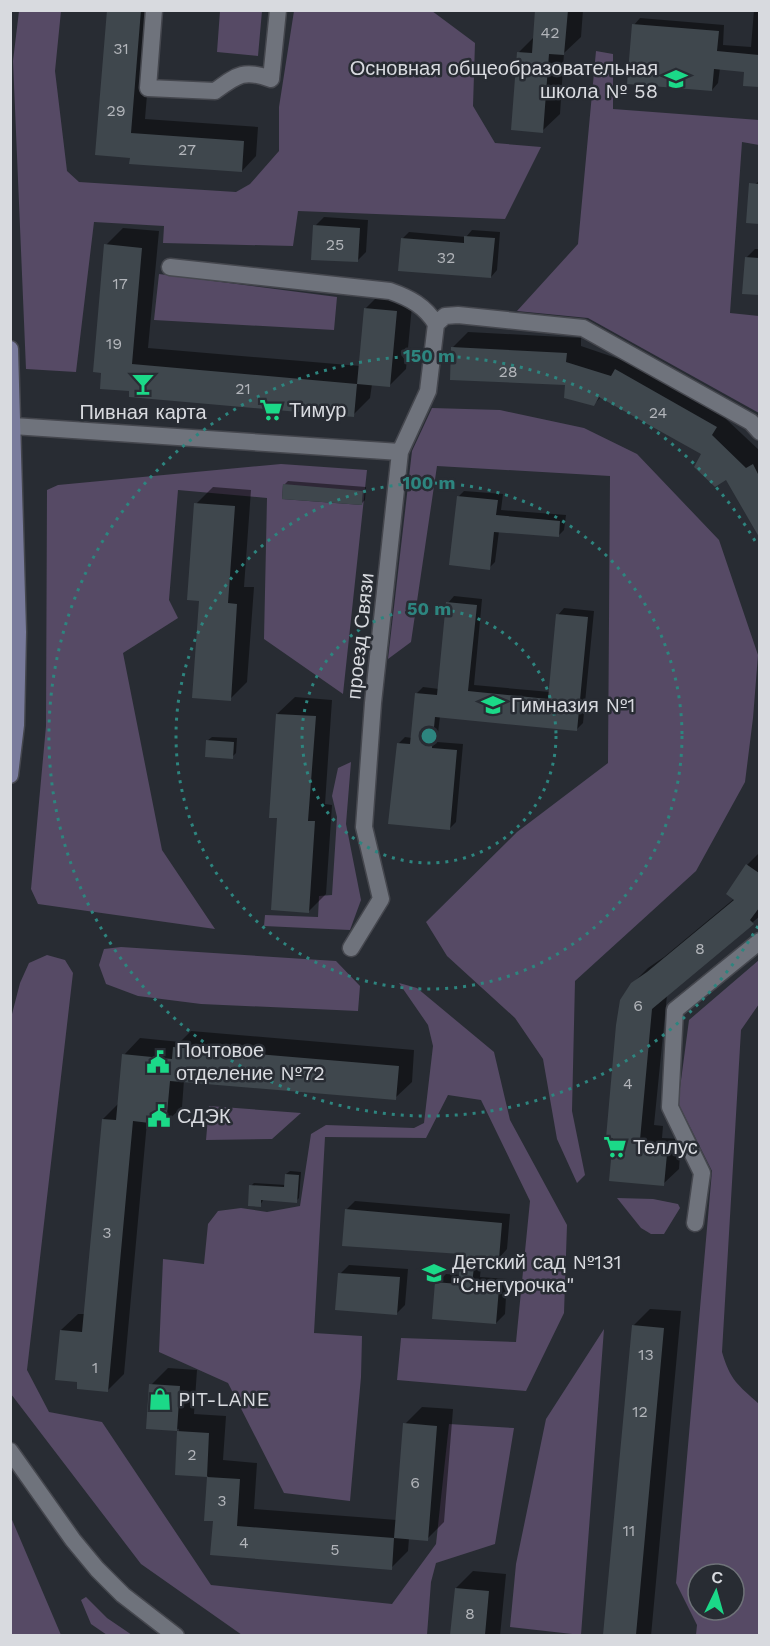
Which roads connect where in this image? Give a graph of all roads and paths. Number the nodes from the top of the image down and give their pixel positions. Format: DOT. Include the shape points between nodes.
graph roads {
  1 [pos="154,10"];
  2 [pos="278,10"];
  3 [pos="170,267"];
  4 [pos="436,324"];
  5 [pos="10,349"];
  6 [pos="13,426"];
  7 [pos="759,432"];
  8 [pos="400,452"];
  9 [pos="10,775"];
  10 [pos="759,941"];
  11 [pos="351,948"];
  12 [pos="695,1223"];
  13 [pos="10,1451"];
  14 [pos="176,1635"];
  1 -- 2 [label="street" via="148,88 215,92 236,76 258,74 271,79"];
  3 -- 4 [label="street" via="390,291 429,312"];
  4 -- 7 [label="street" via="445,316 458,315 583,328 751,422"];
  4 -- 8 [label="street, проезд Связи" via="428,391"];
  5 -- 6 [label="main road"];
  6 -- 8 [label="street"];
  6 -- 9 [label="main road" via="18,680"];
  8 -- 11 [label="street, проезд Связи" via="364,826 381,899"];
  10 -- 12 [label="street" via="675,1010 670,1107 702,1173"];
  13 -- 14 [label="street" via="97,1569 123,1595"];
}
